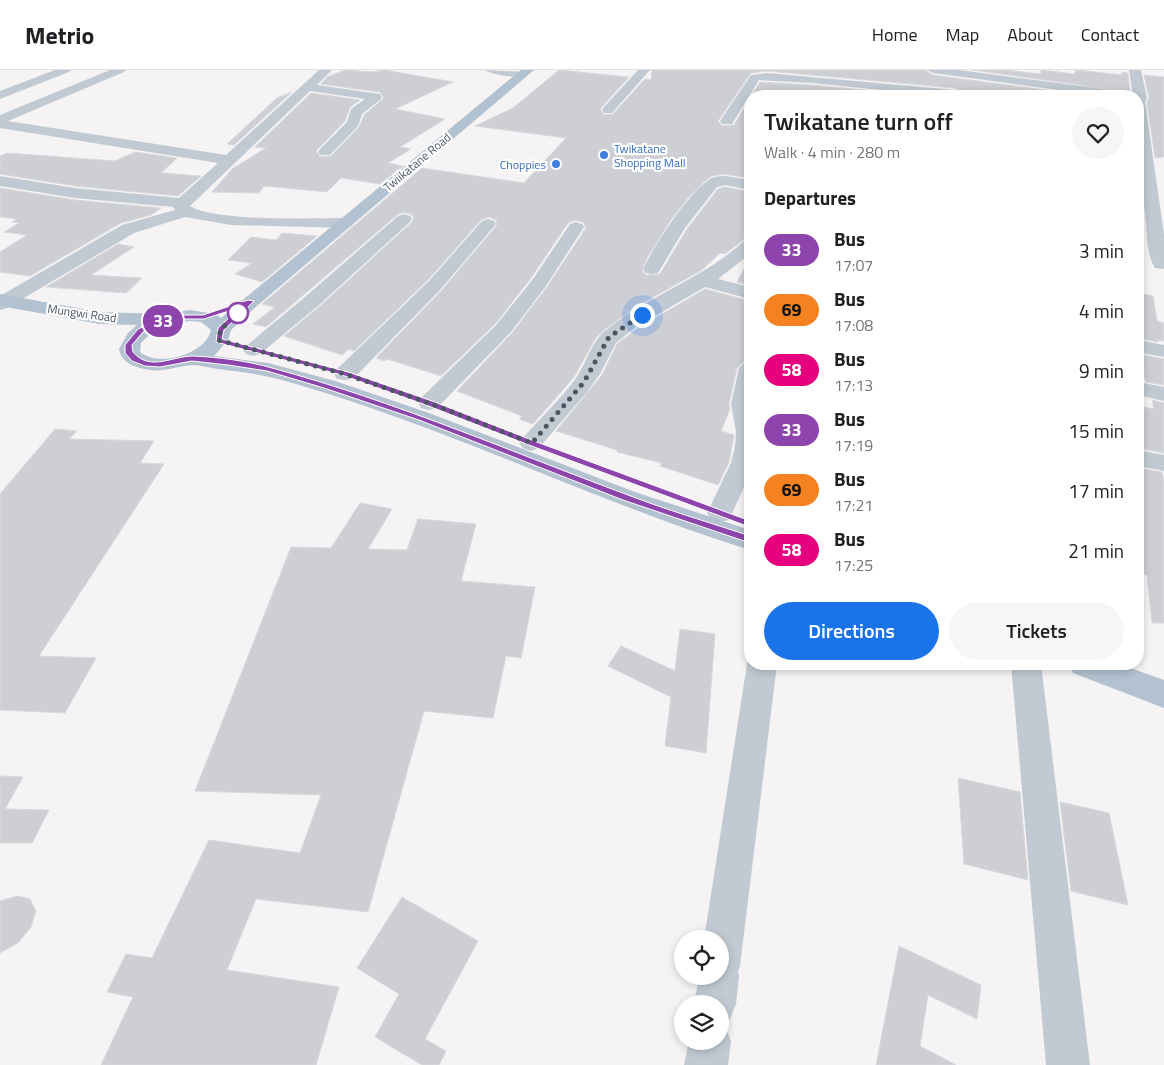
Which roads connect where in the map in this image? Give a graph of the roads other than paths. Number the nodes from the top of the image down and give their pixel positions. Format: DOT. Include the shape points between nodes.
graph roads {
  1 [pos="65,70"];
  2 [pos="120,70"];
  3 [pos="326,70"];
  4 [pos="492,70"];
  5 [pos="644,70"];
  6 [pos="933,70"];
  7 [pos="1121,71"];
  8 [pos="1135,71"];
  9 [pos="525,72"];
  10 [pos="962,74"];
  11 [pos="994,74"];
  12 [pos="308,87"];
  13 [pos="1066,87"];
  14 [pos="747,90"];
  15 [pos="910,90"];
  16 [pos="957,90"];
  17 [pos="1087,90"];
  18 [pos="1136,90"];
  19 [pos="744,94"];
  20 [pos="0,95"];
  21 [pos="1144,98"];
  22 [pos="1156,100"];
  23 [pos="608,110"];
  24 [pos="0,120"];
  25 [pos="727,121"];
  26 [pos="0,124"];
  27 [pos="325,152"];
  28 [pos="229,160"];
  29 [pos="1144,165"];
  30 [pos="0,181"];
  31 [pos="744,185"];
  32 [pos="1151,198"];
  33 [pos="184,207"];
  34 [pos="404,219"];
  35 [pos="346,223"];
  36 [pos="488,224"];
  37 [pos="576,226"];
  38 [pos="1144,243"];
  39 [pos="1157,245"];
  40 [pos="744,251"];
  41 [pos="1161,264"];
  42 [pos="652,268"];
  43 [pos="702,281"];
  44 [pos="744,291"];
  45 [pos="251,301"];
  46 [pos="1,304"];
  47 [pos="204,317"];
  48 [pos="164,320"];
  49 [pos="220,335"];
  50 [pos="129,345"];
  51 [pos="1144,347"];
  52 [pos="253,350"];
  53 [pos="1164,351"];
  54 [pos="192,358"];
  55 [pos="345,374"];
  56 [pos="1144,390"];
  57 [pos="1164,394"];
  58 [pos="744,395"];
  59 [pos="429,403"];
  60 [pos="744,413"];
  61 [pos="532,443"];
  62 [pos="744,459"];
  63 [pos="1144,459"];
  64 [pos="1164,463"];
  65 [pos="720,513"];
  66 [pos="744,522"];
  67 [pos="744,538"];
  68 [pos="1144,668"];
  69 [pos="761,670"];
  70 [pos="1027,670"];
  71 [pos="1100,670"];
  72 [pos="1164,675"];
  73 [pos="1164,694"];
  74 [pos="725,930"];
  75 [pos="708,1050"];
  76 [pos="706,1065"];
  77 [pos="1068,1065"];
  1 -- 20 [label="street"];
  2 -- 24 [label="street"];
  3 -- 12 [label="street"];
  4 -- 9 [label="street"];
  5 -- 23 [label="street"];
  6 -- 10 [label="street"];
  7 -- 8 [label="street"];
  8 -- 18 [label="street"];
  9 -- 35 [label="main road, Twiikatane Road"];
  10 -- 11 [label="street"];
  10 -- 16 [label="street"];
  11 -- 13 [label="street"];
  12 -- 27 [label="street" via="376,98 356,112 353,123"];
  12 -- 28 [label="street"];
  13 -- 17 [label="street"];
  14 -- 15 [label="street" via="755,77 767,76"];
  19 -- 25 [label="street"];
  21 -- 22 [label="street"];
  26 -- 28 [label="street"];
  28 -- 33 [label="street"];
  29 -- 32 [label="street"];
  30 -- 33 [label="street"];
  31 -- 42 [label="street" via="723,180 712,184 678,222"];
  32 -- 39 [label="street"];
  33 -- 35 [label="street" via="206,218"];
  33 -- 46 [label="street" via="128,229"];
  34 -- 52 [label="street"];
  35 -- 45 [label="main road, Twiikatane Road"];
  36 -- 55 [label="street" via="435,285"];
  37 -- 59 [label="street" via="540,282 504,328"];
  38 -- 39 [label="street"];
  39 -- 41 [label="street"];
  40 -- 43 [label="street"];
  43 -- 44 [label="street"];
  43 -- 61 [label="street" via="609,337 584,382"];
  45 -- 47 [label="main road"];
  45 -- 49 [label="main road, Twiikatane Road"];
  46 -- 48 [label="main road, Mungwi Road" via="100,318"];
  46 -- 50 [label="main road, Mungwi Road" via="108,335"];
  47 -- 48 [label="main road"];
  47 -- 49 [label="main road" via="212,320"];
  48 -- 50 [label="main road" via="141,331"];
  49 -- 52 [label="main road"];
  49 -- 54 [label="main road, Twiikatane Road" via="213,347"];
  50 -- 54 [label="main road" via="129,353 134,359 145,363 160,365"];
  51 -- 53 [label="street"];
  52 -- 55 [label="main road"];
  54 -- 67 [label="main road" via="268,369 327,386 421,418 626,498"];
  55 -- 59 [label="main road"];
  56 -- 57 [label="street"];
  58 -- 60 [label="street"];
  59 -- 61 [label="main road"];
  61 -- 65 [label="main road"];
  62 -- 65 [label="street"];
  63 -- 64 [label="street"];
  65 -- 66 [label="main road"];
  68 -- 72 [label="main road"];
  69 -- 74 [label="street"];
  70 -- 77 [label="street"];
  71 -- 73 [label="main road"];
  75 -- 76 [label="street"];
}
